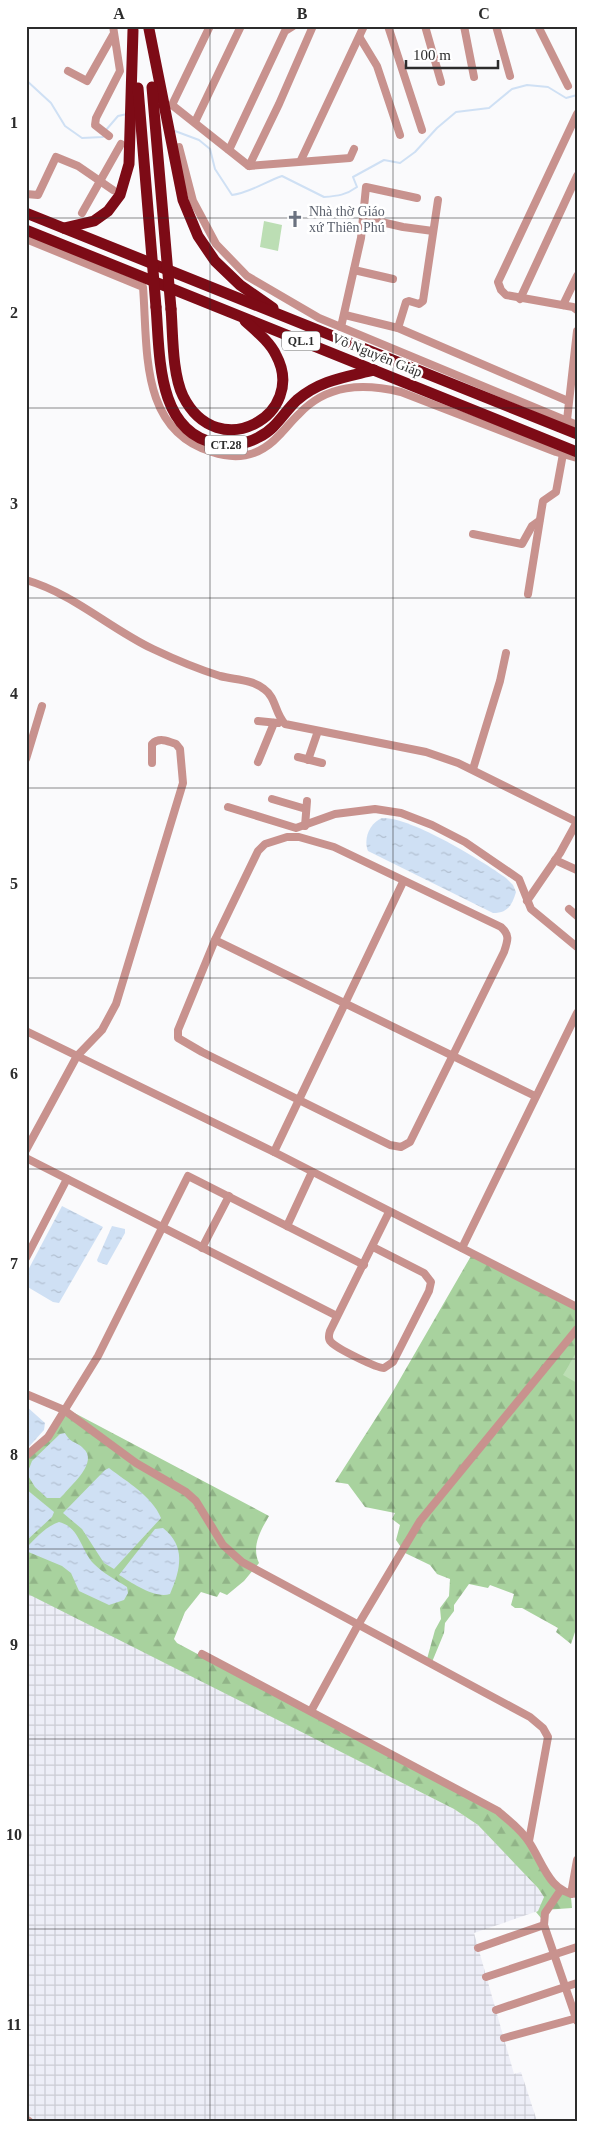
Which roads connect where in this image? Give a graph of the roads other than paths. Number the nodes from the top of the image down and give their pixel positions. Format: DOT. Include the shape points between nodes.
graph roads {
  1 [pos="113,26"];
  2 [pos="210,26"];
  3 [pos="241,26"];
  4 [pos="293,26"];
  5 [pos="313,26"];
  6 [pos="364,26"];
  7 [pos="388,26"];
  8 [pos="425,26"];
  9 [pos="464,26"];
  10 [pos="496,26"];
  11 [pos="538,26"];
  12 [pos="132,28"];
  13 [pos="149,28"];
  14 [pos="114,36"];
  15 [pos="360,38"];
  16 [pos="68,71"];
  17 [pos="510,76"];
  18 [pos="474,78"];
  19 [pos="441,82"];
  20 [pos="568,86"];
  21 [pos="577,114"];
  22 [pos="195,122"];
  23 [pos="422,130"];
  24 [pos="105,134"];
  25 [pos="400,135"];
  26 [pos="121,144"];
  27 [pos="175,144"];
  28 [pos="354,149"];
  29 [pos="229,150"];
  30 [pos="301,160"];
  31 [pos="249,166"];
  32 [pos="577,176"];
  33 [pos="99,180"];
  34 [pos="113,190"];
  35 [pos="26,194"];
  36 [pos="417,198"];
  37 [pos="438,200"];
  38 [pos="26,213"];
  39 [pos="82,213"];
  40 [pos="364,218"];
  41 [pos="64,228"];
  42 [pos="26,230"];
  43 [pos="433,231"];
  44 [pos="26,239"];
  45 [pos="354,270"];
  46 [pos="577,276"];
  47 [pos="393,279"];
  48 [pos="520,299"];
  49 [pos="563,305"];
  50 [pos="577,310"];
  51 [pos="280,315"];
  52 [pos="345,315"];
  53 [pos="240,316"];
  54 [pos="340,328"];
  55 [pos="398,328"];
  56 [pos="577,331"];
  57 [pos="374,370"];
  58 [pos="574,382"];
  59 [pos="568,401"];
  60 [pos="567,420"];
  61 [pos="577,425"];
  62 [pos="577,434"];
  63 [pos="577,452"];
  64 [pos="563,454"];
  65 [pos="577,458"];
  66 [pos="539,521"];
  67 [pos="473,534"];
  68 [pos="26,580"];
  69 [pos="528,594"];
  70 [pos="506,652"];
  71 [pos="42,706"];
  72 [pos="258,721"];
  73 [pos="274,723"];
  74 [pos="285,724"];
  75 [pos="318,731"];
  76 [pos="298,757"];
  77 [pos="26,760"];
  78 [pos="308,760"];
  79 [pos="258,762"];
  80 [pos="152,763"];
  81 [pos="322,763"];
  82 [pos="473,769"];
  83 [pos="272,799"];
  84 [pos="228,807"];
  85 [pos="577,822"];
  86 [pos="305,826"];
  87 [pos="555,860"];
  88 [pos="577,870"];
  89 [pos="404,882"];
  90 [pos="527,901"];
  91 [pos="569,909"];
  92 [pos="577,916"];
  93 [pos="215,940"];
  94 [pos="577,946"];
  95 [pos="344,1002"];
  96 [pos="577,1014"];
  97 [pos="26,1031"];
  98 [pos="77,1056"];
  99 [pos="453,1056"];
  100 [pos="535,1096"];
  101 [pos="298,1100"];
  102 [pos="26,1150"];
  103 [pos="274,1152"];
  104 [pos="26,1158"];
  105 [pos="312,1172"];
  106 [pos="67,1179"];
  107 [pos="229,1196"];
  108 [pos="390,1212"];
  109 [pos="287,1226"];
  110 [pos="162,1228"];
  111 [pos="373,1246"];
  112 [pos="202,1248"];
  113 [pos="462,1248"];
  114 [pos="26,1258"];
  115 [pos="364,1265"];
  116 [pos="577,1307"];
  117 [pos="337,1316"];
  118 [pos="577,1329"];
  119 [pos="26,1394"];
  120 [pos="64,1410"];
  121 [pos="26,1456"];
  122 [pos="358,1625"];
  123 [pos="202,1654"];
  124 [pos="311,1711"];
  125 [pos="529,1841"];
  126 [pos="577,1860"];
  127 [pos="560,1891"];
  128 [pos="574,1894"];
  129 [pos="544,1925"];
  130 [pos="577,1947"];
  131 [pos="478,1948"];
  132 [pos="555,1954"];
  133 [pos="486,1977"];
  134 [pos="577,1983"];
  135 [pos="566,1987"];
  136 [pos="496,2010"];
  137 [pos="576,2019"];
  138 [pos="504,2038"];
  1 -- 14 [label="street"];
  2 -- 22 [label="street" via="172,105"];
  3 -- 22 [label="street"];
  4 -- 29 [label="street" via="284,31"];
  5 -- 31 [label="street"];
  6 -- 15 [label="street"];
  7 -- 23 [label="street"];
  8 -- 19 [label="street"];
  9 -- 18 [label="street"];
  10 -- 17 [label="street"];
  11 -- 20 [label="street"];
  12 -- 41 [label="highway, CT.28" via="129,164 120,195 108,211 94,221"];
  12 -- 57 [label="highway, CT.28, bridge" via="162,373 174,414 188,430 207,441 228,446 246,443 275,426 296,401 311,390 330,380"];
  13 -- 27 [label="highway, CT.28" via="164,108"];
  13 -- 53 [label="highway, CT.28, bridge" via="177,372 191,411 220,429 253,426 277,403 282,387 282,370 276,354"];
  14 -- 16 [label="street" via="87,81"];
  14 -- 24 [label="street" via="120,71 95,125"];
  15 -- 25 [label="street" via="376,66"];
  15 -- 30 [label="street"];
  21 -- 48 [label="street" via="498,282 506,295"];
  22 -- 29 [label="street"];
  26 -- 33 [label="street"];
  27 -- 51 [label="highway, CT.28" via="183,200 198,236 215,261"];
  27 -- 54 [label="street" via="193,201 216,244 247,276"];
  28 -- 30 [label="street" via="350,158"];
  29 -- 31 [label="street"];
  30 -- 31 [label="street"];
  32 -- 48 [label="street"];
  33 -- 34 [label="street"];
  33 -- 35 [label="street" via="56,157 38,195"];
  33 -- 39 [label="street"];
  36 -- 40 [label="street" via="366,188"];
  37 -- 43 [label="street"];
  38 -- 41 [label="highway, Võ Nguyên Giáp / QL.1"];
  40 -- 43 [label="street"];
  40 -- 45 [label="street"];
  41 -- 51 [label="highway, Võ Nguyên Giáp / QL.1"];
  42 -- 53 [label="highway, Võ Nguyên Giáp / QL.1"];
  43 -- 55 [label="street" via="422,301 418,304 406,302"];
  44 -- 64 [label="street" via="143,287 154,397 164,418 200,448 224,456 249,455 265,448 316,399 352,386 376,386 401,392"];
  45 -- 47 [label="street"];
  45 -- 52 [label="street"];
  46 -- 49 [label="street"];
  48 -- 49 [label="street"];
  49 -- 50 [label="street"];
  51 -- 62 [label="highway, Võ Nguyên Giáp / QL.1"];
  52 -- 54 [label="street"];
  52 -- 55 [label="street"];
  53 -- 57 [label="highway, Võ Nguyên Giáp / QL.1"];
  54 -- 60 [label="street"];
  55 -- 59 [label="street"];
  56 -- 58 [label="street"];
  57 -- 63 [label="highway, Võ Nguyên Giáp / QL.1"];
  58 -- 59 [label="street"];
  59 -- 60 [label="street"];
  60 -- 61 [label="street"];
  64 -- 65 [label="street"];
  64 -- 66 [label="street" via="556,492 543,501"];
  66 -- 67 [label="street" via="532,526 522,544"];
  66 -- 69 [label="street"];
  68 -- 74 [label="street" via="59,592 106,624 152,649 222,676 255,683 270,694 277,714"];
  70 -- 82 [label="street"];
  71 -- 77 [label="street"];
  72 -- 73 [label="street"];
  73 -- 74 [label="street"];
  73 -- 79 [label="street"];
  74 -- 75 [label="street"];
  75 -- 78 [label="street"];
  75 -- 82 [label="street" via="426,752"];
  76 -- 78 [label="street"];
  78 -- 81 [label="street"];
  80 -- 98 [label="street" via="152,744 155,741 176,744 180,749 183,783 116,1004 102,1030"];
  82 -- 85 [label="street"];
  83 -- 86 [label="street" via="306,805"];
  84 -- 86 [label="street" via="296,828"];
  85 -- 87 [label="street"];
  86 -- 90 [label="street" via="357,809 401,814 432,825 505,867 520,879"];
  87 -- 88 [label="street"];
  87 -- 90 [label="street"];
  89 -- 93 [label="street" via="325,844 300,838 276,839 258,851"];
  89 -- 95 [label="street"];
  89 -- 99 [label="street" via="507,933 504,952"];
  90 -- 94 [label="street" via="531,909"];
  91 -- 92 [label="street"];
  93 -- 95 [label="street"];
  93 -- 101 [label="street" via="178,1030 178,1038"];
  95 -- 99 [label="street"];
  95 -- 101 [label="street"];
  96 -- 100 [label="street"];
  97 -- 98 [label="street"];
  98 -- 102 [label="street"];
  98 -- 103 [label="street"];
  99 -- 100 [label="street"];
  99 -- 101 [label="street" via="410,1142 401,1147 390,1146"];
  100 -- 113 [label="street"];
  101 -- 103 [label="street"];
  103 -- 105 [label="street"];
  104 -- 106 [label="street"];
  105 -- 108 [label="street"];
  105 -- 109 [label="street"];
  106 -- 110 [label="street"];
  106 -- 114 [label="street"];
  107 -- 109 [label="street"];
  107 -- 110 [label="street" via="188,1176"];
  107 -- 112 [label="street"];
  108 -- 111 [label="street"];
  108 -- 113 [label="street"];
  109 -- 115 [label="street"];
  110 -- 112 [label="street"];
  110 -- 120 [label="street" via="98,1356"];
  111 -- 115 [label="street"];
  111 -- 117 [label="street" via="424,1273 430,1282 429,1290 389,1367 381,1368 331,1342 330,1331"];
  112 -- 117 [label="street"];
  113 -- 116 [label="street"];
  115 -- 117 [label="street"];
  118 -- 122 [label="street" via="420,1521"];
  119 -- 120 [label="street"];
  120 -- 121 [label="street" via="48,1437"];
  120 -- 122 [label="street" via="136,1463 196,1501 231,1554"];
  122 -- 124 [label="street"];
  122 -- 125 [label="street" via="530,1717 543,1728 548,1737"];
  123 -- 124 [label="street"];
  124 -- 125 [label="street" via="498,1812"];
  125 -- 127 [label="street"];
  126 -- 128 [label="street"];
  127 -- 128 [label="street"];
  127 -- 129 [label="street" via="545,1913"];
  129 -- 131 [label="street"];
  129 -- 132 [label="street"];
  130 -- 132 [label="street"];
  132 -- 133 [label="street"];
  132 -- 135 [label="street"];
  134 -- 135 [label="street"];
  135 -- 136 [label="street"];
  135 -- 137 [label="street"];
  137 -- 138 [label="street"];
}
